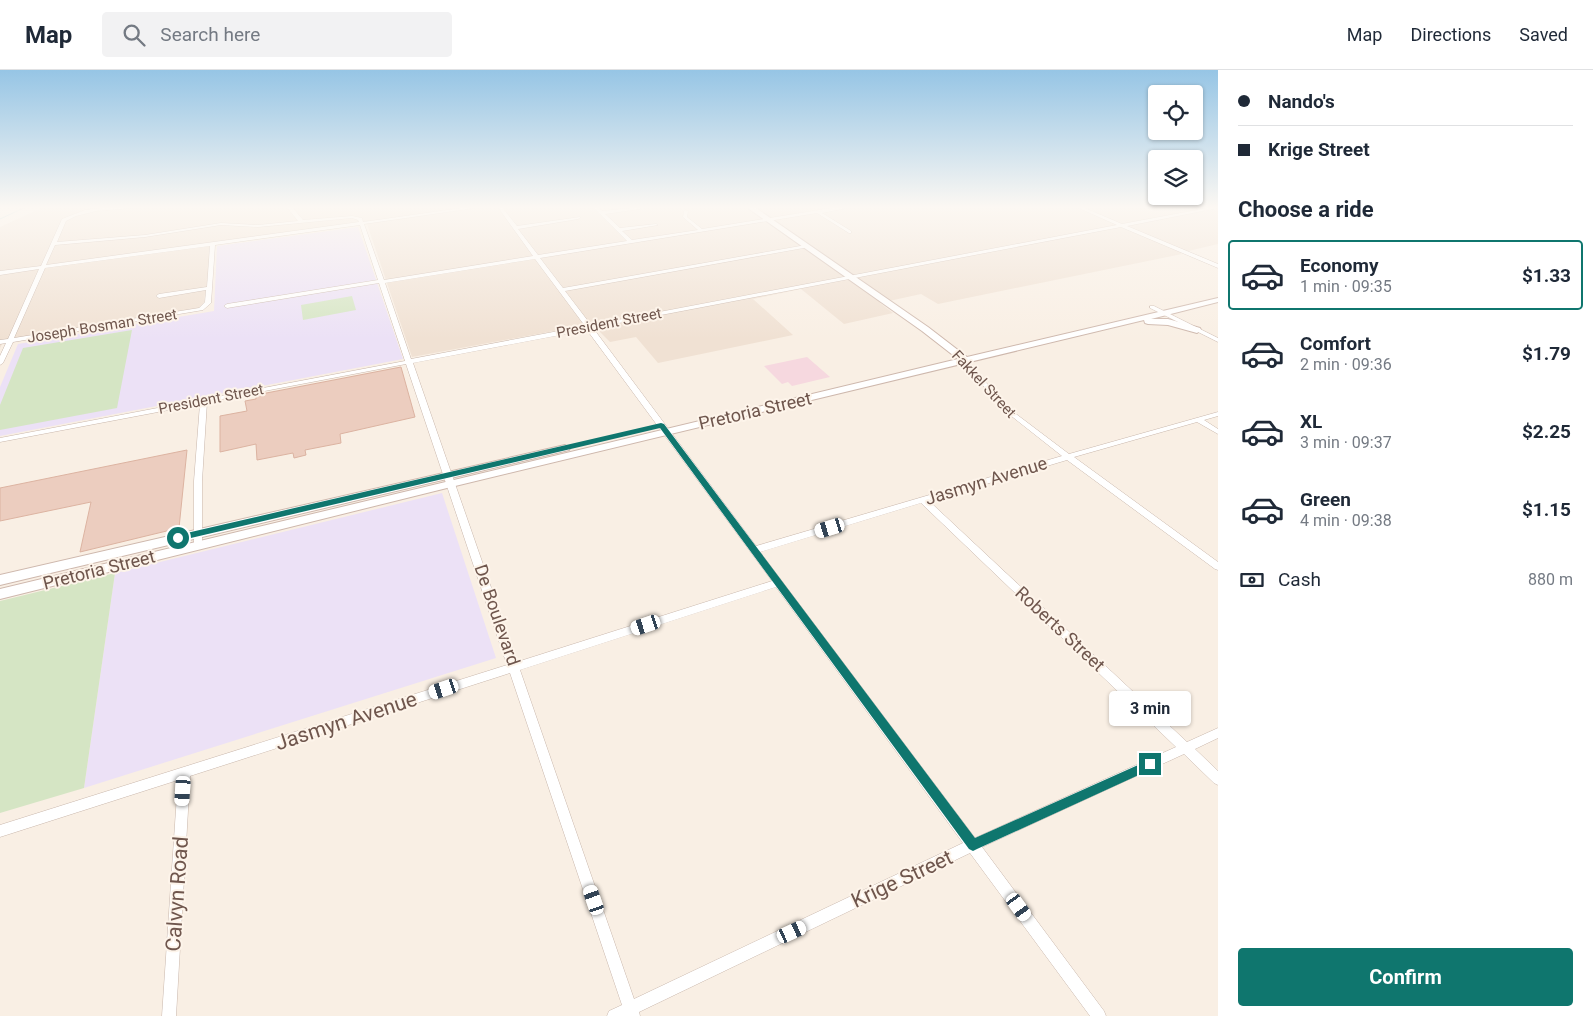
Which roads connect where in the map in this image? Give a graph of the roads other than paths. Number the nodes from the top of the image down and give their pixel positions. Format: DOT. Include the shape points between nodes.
graph roads {
  1 [pos="51,250"];
  2 [pos="168,250"];
  3 [pos="212,250"];
  4 [pos="371,250"];
  5 [pos="531,250"];
  6 [pos="579,250"];
  7 [pos="788,250"];
  8 [pos="810,250"];
  9 [pos="996,250"];
  10 [pos="1180,250"];
  11 [pos="536,257"];
  12 [pos="1218,266"];
  13 [pos="43,267"];
  14 [pos="0,273"];
  15 [pos="850,278"];
  16 [pos="382,281"];
  17 [pos="209,288"];
  18 [pos="561,290"];
  19 [pos="1218,293"];
  20 [pos="159,296"];
  21 [pos="1218,300"];
  22 [pos="227,306"];
  23 [pos="1194,306"];
  24 [pos="1152,307"];
  25 [pos="203,309"];
  26 [pos="1164,313"];
  27 [pos="1133,320"];
  28 [pos="588,327"];
  29 [pos="1197,330"];
  30 [pos="1218,340"];
  31 [pos="10,341"];
  32 [pos="0,342"];
  33 [pos="963,357"];
  34 [pos="409,361"];
  35 [pos="0,363"];
  36 [pos="204,401"];
  37 [pos="1218,414"];
  38 [pos="1198,420"];
  39 [pos="664,429"];
  40 [pos="1218,432"];
  41 [pos="0,440"];
  42 [pos="1066,457"];
  43 [pos="450,479"];
  44 [pos="923,500"];
  45 [pos="197,540"];
  46 [pos="755,550"];
  47 [pos="160,555"];
  48 [pos="1218,566"];
  49 [pos="0,580"];
  50 [pos="777,582"];
  51 [pos="0,586"];
  52 [pos="0,594"];
  53 [pos="515,667"];
  54 [pos="1218,733"];
  55 [pos="1186,748"];
  56 [pos="184,773"];
  57 [pos="1218,778"];
  58 [pos="0,831"];
  59 [pos="973,845"];
  60 [pos="632,1012"];
  61 [pos="169,1016"];
  62 [pos="614,1016"];
  63 [pos="1099,1016"];
  1 -- 13 [label="street"];
  2 -- 13 [label="street"];
  3 -- 17 [label="street"];
  4 -- 16 [label="street, De Boulevard"];
  5 -- 11 [label="street"];
  6 -- 11 [label="street"];
  7 -- 18 [label="street"];
  8 -- 15 [label="main road, Fakkel Street"];
  9 -- 15 [label="street, President Street"];
  10 -- 12 [label="street"];
  11 -- 16 [label="street"];
  11 -- 18 [label="street"];
  13 -- 14 [label="street"];
  13 -- 31 [label="street"];
  15 -- 28 [label="street, President Street"];
  15 -- 33 [label="main road, Fakkel Street"];
  16 -- 22 [label="street"];
  16 -- 34 [label="street, De Boulevard"];
  17 -- 20 [label="street"];
  17 -- 25 [label="street" via="208,304"];
  18 -- 28 [label="street"];
  19 -- 24 [label="main road, Pretoria Street"];
  21 -- 23 [label="main road, Pretoria Street"];
  23 -- 26 [label="main road, Pretoria Street"];
  23 -- 29 [label="main road" via="1186,316"];
  24 -- 26 [label="street"];
  24 -- 33 [label="main road, Pretoria Street"];
  25 -- 31 [label="street, Joseph Bosman Street"];
  26 -- 27 [label="main road, Pretoria Street"];
  26 -- 29 [label="street"];
  27 -- 29 [label="main road" via="1168,322"];
  27 -- 33 [label="main road, Pretoria Street"];
  28 -- 34 [label="street, President Street"];
  28 -- 39 [label="street"];
  29 -- 30 [label="street"];
  31 -- 32 [label="street, Joseph Bosman Street"];
  31 -- 35 [label="street"];
  33 -- 39 [label="main road, Pretoria Street"];
  33 -- 42 [label="street, Fakkel Street" via="1002,406"];
  34 -- 36 [label="street, President Street"];
  34 -- 43 [label="street, De Boulevard"];
  36 -- 41 [label="street, President Street"];
  36 -- 45 [label="street"];
  37 -- 38 [label="street, Jasmyn Avenue"];
  38 -- 40 [label="street"];
  38 -- 42 [label="street, Jasmyn Avenue"];
  39 -- 43 [label="main road, Pretoria Street"];
  39 -- 46 [label="street"];
  42 -- 44 [label="street, Jasmyn Avenue"];
  42 -- 48 [label="street, Fakkel Street"];
  43 -- 45 [label="main road, Pretoria Street"];
  43 -- 53 [label="street, De Boulevard"];
  44 -- 46 [label="street, Jasmyn Avenue"];
  44 -- 55 [label="street, Roberts Street"];
  45 -- 47 [label="main road, Pretoria Street"];
  45 -- 49 [label="main road, Pretoria Street"];
  46 -- 50 [label="street"];
  47 -- 51 [label="main road" via="142,553"];
  47 -- 52 [label="main road, Pretoria Street"];
  50 -- 53 [label="street, Jasmyn Avenue"];
  50 -- 59 [label="street"];
  53 -- 56 [label="street, Jasmyn Avenue"];
  53 -- 60 [label="street, De Boulevard"];
  54 -- 55 [label="street, Krige Street"];
  55 -- 57 [label="street, Roberts Street"];
  55 -- 59 [label="street, Krige Street"];
  56 -- 58 [label="street, Jasmyn Avenue"];
  56 -- 61 [label="street, Calvyn Road"];
  59 -- 60 [label="street, Krige Street"];
  59 -- 63 [label="street"];
  60 -- 62 [label="street, Krige Street"];
}
